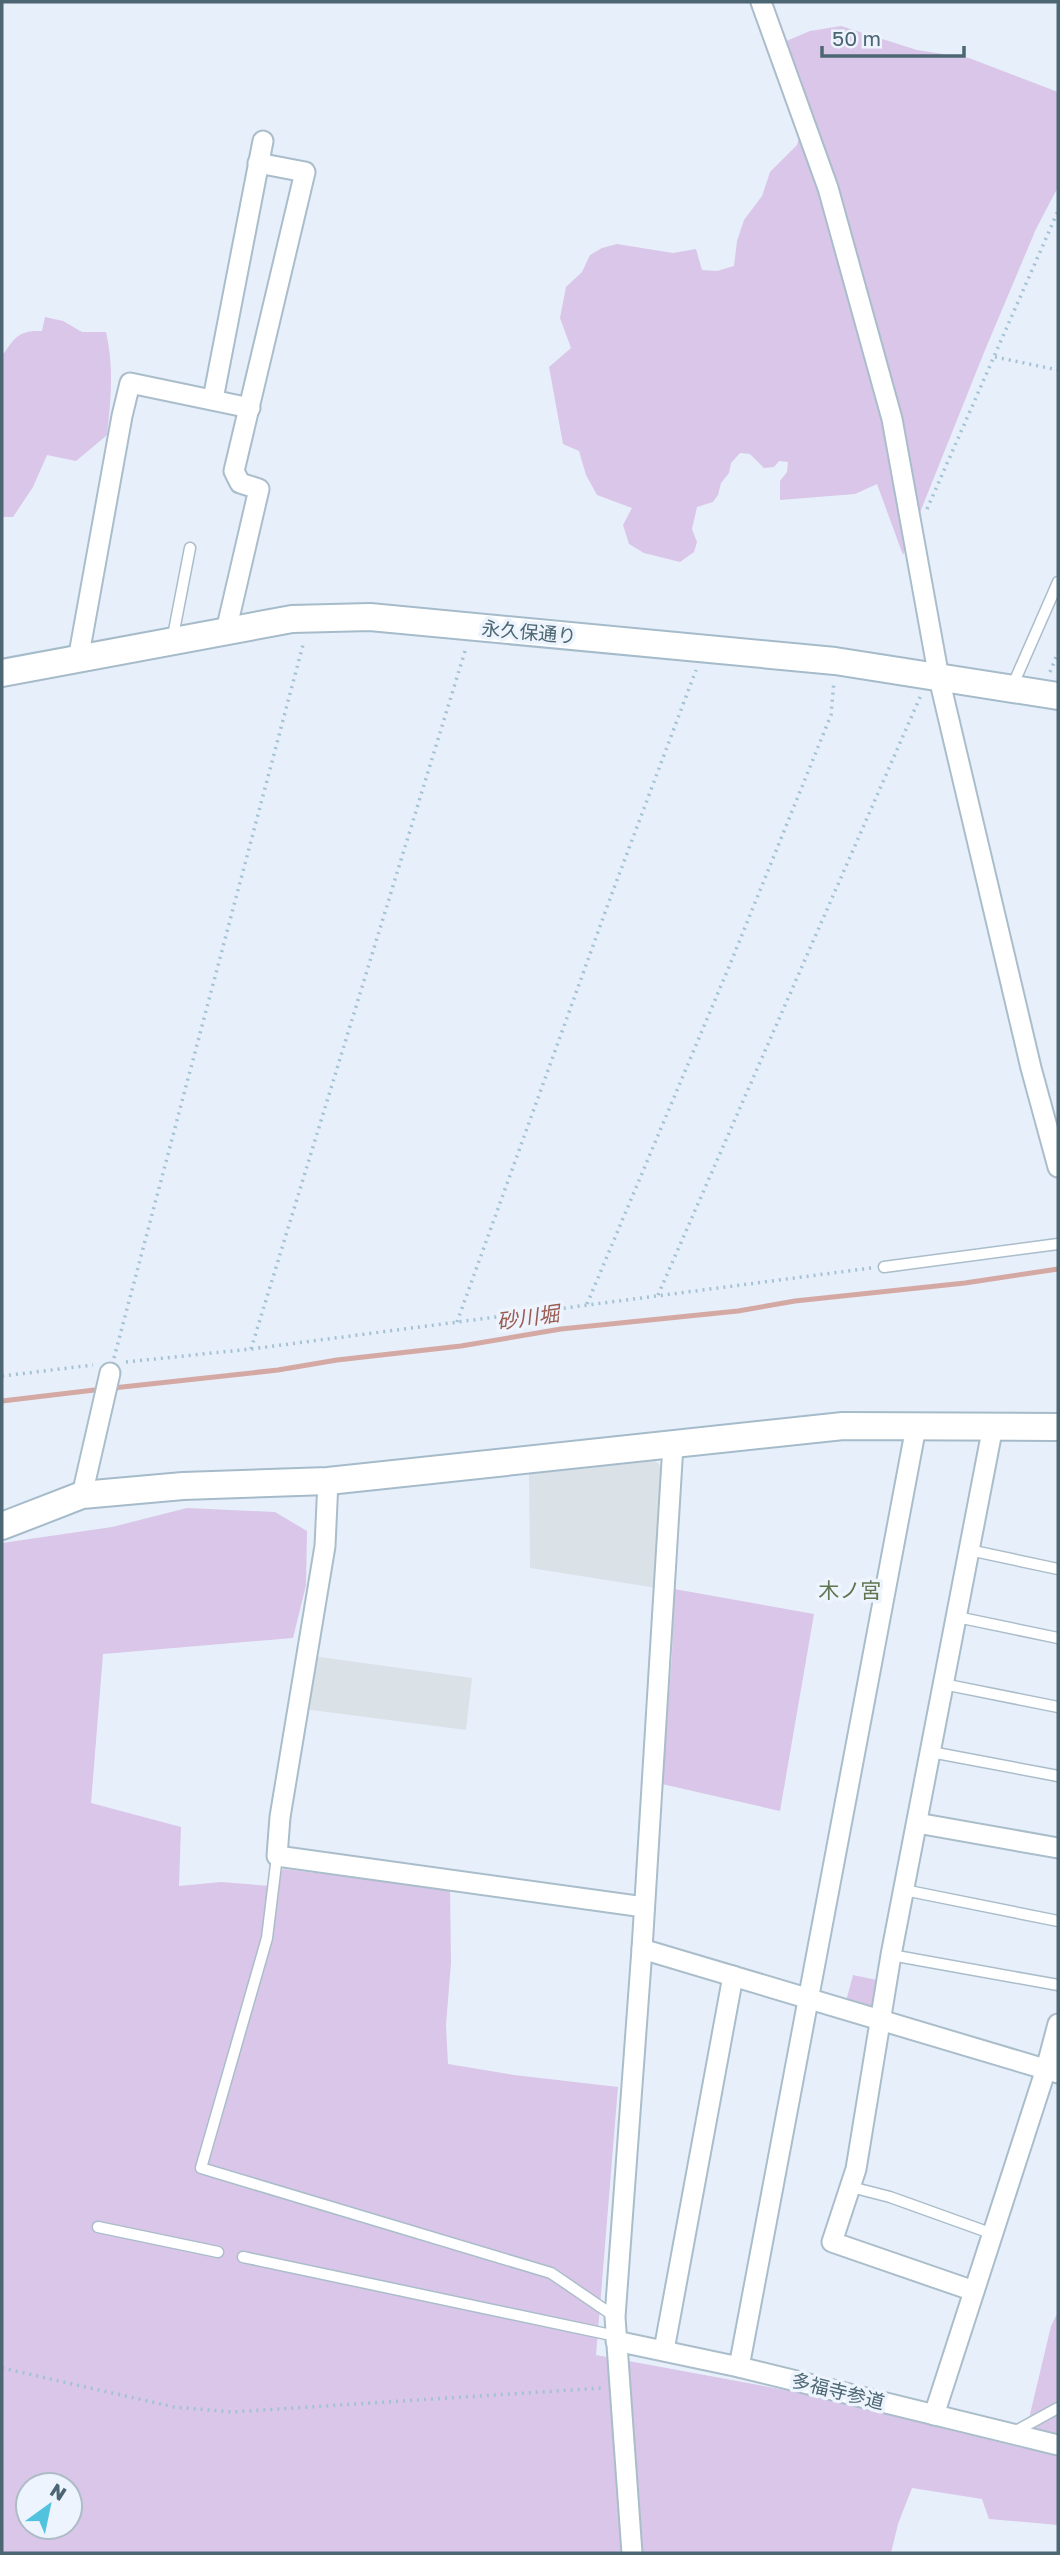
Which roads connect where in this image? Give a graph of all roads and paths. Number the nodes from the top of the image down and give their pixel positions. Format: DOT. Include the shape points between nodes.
graph roads {
  1 [pos="761,2"];
  2 [pos="263,141"];
  3 [pos="258,163"];
  4 [pos="1058,211"];
  5 [pos="994,357"];
  6 [pos="1058,370"];
  7 [pos="213,399"];
  8 [pos="250,408"];
  9 [pos="914,540"];
  10 [pos="190,548"];
  11 [pos="1058,582"];
  12 [pos="310,618"];
  13 [pos="473,626"];
  14 [pos="226,631"];
  15 [pos="172,641"];
  16 [pos="700,648"];
  17 [pos="78,660"];
  18 [pos="835,661"];
  19 [pos="2,673"];
  20 [pos="934,677"];
  21 [pos="1011,689"];
  22 [pos="1058,696"];
  23 [pos="1058,1167"];
  24 [pos="1058,1244"];
  25 [pos="884,1267"];
  26 [pos="658,1295"];
  27 [pos="587,1304"];
  28 [pos="457,1322"];
  29 [pos="251,1349"];
  30 [pos="112,1368"];
  31 [pos="2,1376"];
  32 [pos="993,1426"];
  33 [pos="916,1427"];
  34 [pos="1058,1427"];
  35 [pos="673,1445"];
  36 [pos="328,1481"];
  37 [pos="82,1495"];
  38 [pos="2,1526"];
  39 [pos="968,1550"];
  40 [pos="1058,1569"];
  41 [pos="957,1617"];
  42 [pos="1058,1639"];
  43 [pos="943,1684"];
  44 [pos="1058,1707"];
  45 [pos="930,1752"];
  46 [pos="1058,1776"];
  47 [pos="917,1823"];
  48 [pos="1058,1848"];
  49 [pos="277,1856"];
  50 [pos="904,1890"];
  51 [pos="644,1907"];
  52 [pos="1058,1921"];
  53 [pos="642,1949"];
  54 [pos="891,1955"];
  55 [pos="733,1976"];
  56 [pos="1058,1985"];
  57 [pos="808,1999"];
  58 [pos="879,2020"];
  59 [pos="1058,2024"];
  60 [pos="1052,2071"];
  61 [pos="851,2187"];
  62 [pos="98,2227"];
  63 [pos="993,2234"];
  64 [pos="218,2252"];
  65 [pos="243,2257"];
  66 [pos="974,2291"];
  67 [pos="615,2331"];
  68 [pos="664,2350"];
  69 [pos="739,2367"];
  70 [pos="2,2368"];
  71 [pos="619,2387"];
  72 [pos="1058,2408"];
  73 [pos="934,2415"];
  74 [pos="1011,2434"];
  75 [pos="1058,2445"];
  76 [pos="632,2553"];
  1 -- 9 [label="street" via="828,188 892,419"];
  2 -- 3 [label="street"];
  3 -- 7 [label="street"];
  3 -- 8 [label="street" via="305,172"];
  4 -- 5 [label="path"];
  5 -- 6 [label="path"];
  5 -- 9 [label="path"];
  7 -- 8 [label="street"];
  7 -- 17 [label="street" via="130,383"];
  8 -- 14 [label="street" via="234,471 240,483 259,489"];
  9 -- 20 [label="street"];
  10 -- 15 [label="lane"];
  11 -- 21 [label="lane"];
  12 -- 13 [label="street, 永久保通り" via="370,617"];
  12 -- 14 [label="street, 永久保通り"];
  12 -- 30 [label="path"];
  13 -- 16 [label="street, 永久保通り"];
  13 -- 29 [label="path"];
  14 -- 15 [label="street, 永久保通り"];
  15 -- 17 [label="street, 永久保通り"];
  16 -- 18 [label="street, 永久保通り"];
  16 -- 28 [label="path"];
  17 -- 19 [label="street, 永久保通り"];
  18 -- 20 [label="street, 永久保通り"];
  18 -- 27 [label="path" via="831,715"];
  20 -- 21 [label="street, 永久保通り"];
  20 -- 23 [label="street"];
  20 -- 26 [label="path"];
  21 -- 22 [label="street, 永久保通り"];
  24 -- 25 [label="lane"];
  25 -- 26 [label="path"];
  26 -- 27 [label="path"];
  27 -- 28 [label="path"];
  28 -- 29 [label="path"];
  29 -- 30 [label="path"];
  30 -- 31 [label="path"];
  30 -- 37 [label="street"];
  32 -- 33 [label="street"];
  32 -- 34 [label="street"];
  32 -- 39 [label="street"];
  33 -- 35 [label="street" via="843,1426"];
  33 -- 57 [label="street"];
  35 -- 36 [label="street"];
  35 -- 51 [label="street"];
  36 -- 37 [label="street"];
  36 -- 49 [label="street" via="326,1546"];
  37 -- 38 [label="street"];
  39 -- 40 [label="lane"];
  39 -- 41 [label="street"];
  41 -- 42 [label="lane"];
  41 -- 43 [label="street"];
  43 -- 44 [label="lane"];
  43 -- 45 [label="street"];
  45 -- 46 [label="lane"];
  45 -- 47 [label="street"];
  47 -- 48 [label="street"];
  47 -- 50 [label="street"];
  49 -- 51 [label="street"];
  49 -- 67 [label="lane" via="267,1938 201,2168 551,2273"];
  50 -- 52 [label="lane"];
  50 -- 54 [label="street"];
  51 -- 53 [label="street"];
  53 -- 55 [label="street"];
  53 -- 67 [label="street"];
  54 -- 56 [label="lane"];
  54 -- 58 [label="street"];
  55 -- 57 [label="street"];
  55 -- 68 [label="street"];
  57 -- 58 [label="street"];
  57 -- 69 [label="street"];
  58 -- 60 [label="street"];
  58 -- 61 [label="street"];
  59 -- 60 [label="street"];
  60 -- 63 [label="street"];
  61 -- 63 [label="lane"];
  61 -- 66 [label="street" via="832,2242"];
  62 -- 64 [label="lane"];
  63 -- 66 [label="street"];
  65 -- 67 [label="lane"];
  66 -- 73 [label="street"];
  67 -- 68 [label="street, 多福寺参道"];
  67 -- 71 [label="street"];
  68 -- 69 [label="street, 多福寺参道"];
  69 -- 73 [label="street, 多福寺参道"];
  70 -- 71 [label="path" via="174,2407 232,2412"];
  71 -- 76 [label="street"];
  72 -- 74 [label="lane"];
  73 -- 74 [label="street, 多福寺参道"];
  74 -- 75 [label="street, 多福寺参道"];
}
